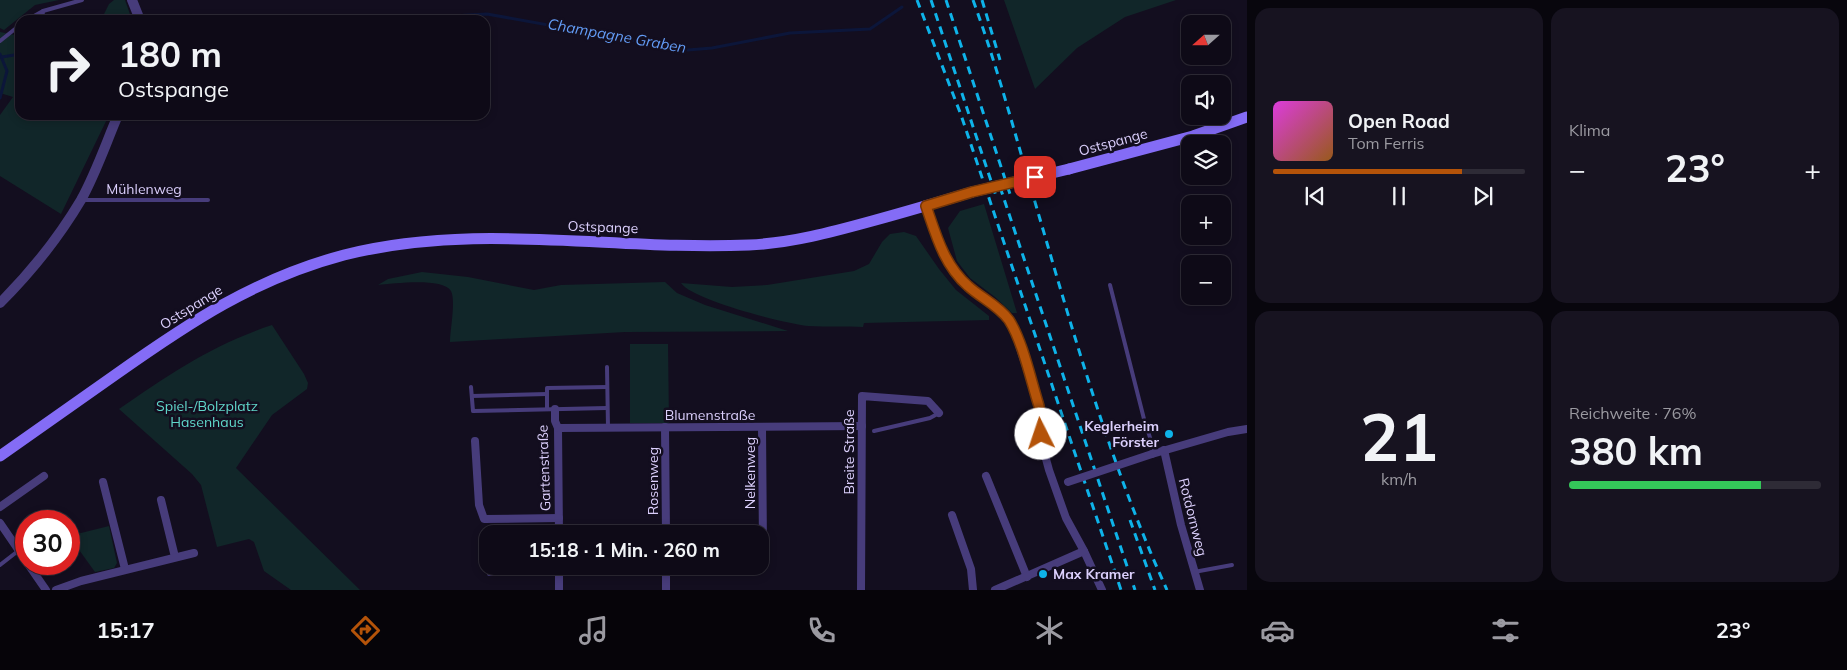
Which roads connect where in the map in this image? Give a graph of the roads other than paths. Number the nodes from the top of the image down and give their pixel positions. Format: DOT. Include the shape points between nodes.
graph roads {
  1 [pos="82,0"];
  2 [pos="132,0"];
  3 [pos="43,11"];
  4 [pos="36,15"];
  5 [pos="43,15"];
  6 [pos="138,15"];
  7 [pos="15,30"];
  8 [pos="0,41"];
  9 [pos="1247,117"];
  10 [pos="116,120"];
  11 [pos="81,200"];
  12 [pos="208,200"];
  13 [pos="926,206"];
  14 [pos="1110,285"];
  15 [pos="0,303"];
  16 [pos="607,367"];
  17 [pos="471,387"];
  18 [pos="607,387"];
  19 [pos="547,394"];
  20 [pos="472,396"];
  21 [pos="608,408"];
  22 [pos="551,409"];
  23 [pos="939,412"];
  24 [pos="862,426"];
  25 [pos="762,427"];
  26 [pos="558,428"];
  27 [pos="608,428"];
  28 [pos="665,428"];
  29 [pos="1247,429"];
  30 [pos="874,431"];
  31 [pos="475,441"];
  32 [pos="1164,450"];
  33 [pos="1153,454"];
  34 [pos="0,456"];
  35 [pos="44,476"];
  36 [pos="986,476"];
  37 [pos="103,482"];
  38 [pos="1054,486"];
  39 [pos="161,500"];
  40 [pos="0,507"];
  41 [pos="952,515"];
  42 [pos="559,518"];
  43 [pos="0,523"];
  44 [pos="559,525"];
  45 [pos="666,525"];
  46 [pos="763,525"];
  47 [pos="15,544"];
  48 [pos="1084,551"];
  49 [pos="15,553"];
  50 [pos="194,553"];
  51 [pos="175,558"];
  52 [pos="0,565"];
  53 [pos="1232,565"];
  54 [pos="124,570"];
  55 [pos="1194,572"];
  56 [pos="36,575"];
  57 [pos="559,575"];
  58 [pos="666,575"];
  59 [pos="1027,577"];
  60 [pos="81,581"];
  61 [pos="46,590"];
  62 [pos="56,590"];
  63 [pos="84,590"];
  64 [pos="558,590"];
  65 [pos="666,590"];
  66 [pos="861,590"];
  67 [pos="973,590"];
  68 [pos="994,590"];
  69 [pos="1102,590"];
  70 [pos="1200,590"];
  1 -- 3 [label="lane"];
  2 -- 6 [label="street"];
  3 -- 4 [label="lane"];
  3 -- 5 [label="lane"];
  7 -- 8 [label="lane"];
  9 -- 13 [label="main road, Ostspange, bridge" via="1193,136"];
  10 -- 11 [label="street"];
  11 -- 12 [label="lane, Mühlenweg"];
  11 -- 15 [label="street" via="22,281"];
  13 -- 34 [label="main road, Ostspange" via="815,237 769,244 725,246 445,240 344,255 259,285 216,308 175,333"];
  13 -- 38 [label="street" via="940,247 958,277 999,309 1013,327 1039,406 1043,448"];
  14 -- 33 [label="lane"];
  16 -- 18 [label="lane"];
  17 -- 20 [label="lane"];
  18 -- 19 [label="lane, Gartenstraße" via="547,388"];
  18 -- 21 [label="lane"];
  19 -- 20 [label="lane"];
  19 -- 22 [label="lane, Gartenstraße"];
  20 -- 22 [label="lane, Gartenstraße" via="473,411"];
  21 -- 22 [label="lane"];
  21 -- 27 [label="lane"];
  22 -- 26 [label="street, Gartenstraße"];
  23 -- 24 [label="street, Breite Straße" via="928,402 862,396"];
  23 -- 30 [label="lane" via="930,418"];
  24 -- 25 [label="street, Blumenstraße"];
  24 -- 66 [label="street, Breite Straße"];
  25 -- 28 [label="street, Blumenstraße"];
  25 -- 46 [label="street, Nelkenweg"];
  26 -- 27 [label="street, Blumenstraße"];
  26 -- 42 [label="street, Gartenstraße"];
  27 -- 28 [label="street, Blumenstraße"];
  28 -- 45 [label="street, Rosenweg"];
  29 -- 32 [label="street"];
  31 -- 42 [label="street" via="479,505 484,519"];
  32 -- 33 [label="street"];
  32 -- 55 [label="street, Rotdornweg"];
  33 -- 38 [label="street, bridge"];
  35 -- 40 [label="street"];
  36 -- 59 [label="street"];
  37 -- 54 [label="street"];
  38 -- 48 [label="street" via="1066,518"];
  39 -- 51 [label="street"];
  41 -- 67 [label="street" via="971,569"];
  42 -- 44 [label="street, Gartenstraße"];
  43 -- 47 [label="street"];
  48 -- 59 [label="street"];
  48 -- 69 [label="street"];
  49 -- 52 [label="lane"];
  50 -- 51 [label="street"];
  51 -- 54 [label="street"];
  53 -- 55 [label="lane"];
  54 -- 60 [label="street"];
  55 -- 70 [label="street, Rotdornweg"];
  56 -- 61 [label="street"];
  57 -- 64 [label="street"];
  58 -- 65 [label="street"];
  59 -- 68 [label="street"];
  60 -- 62 [label="street"];
  60 -- 63 [label="street"];
}
